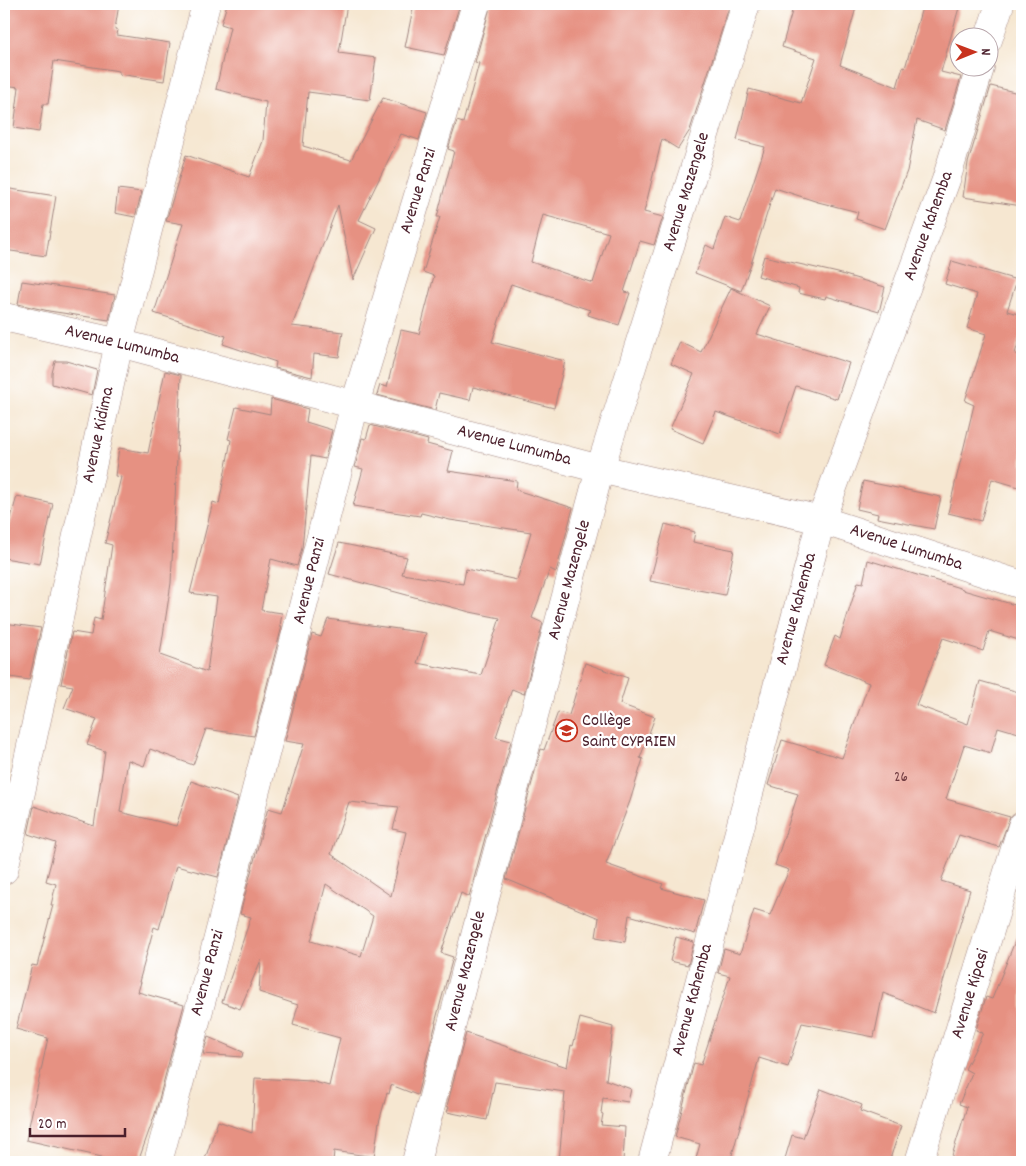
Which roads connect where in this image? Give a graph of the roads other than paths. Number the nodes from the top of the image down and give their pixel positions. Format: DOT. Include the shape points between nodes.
graph roads {
  1 [pos="206,4"];
  2 [pos="476,4"];
  3 [pos="746,4"];
  4 [pos="1000,4"];
  5 [pos="992,28"];
  6 [pos="977,78"];
  7 [pos="4,317"];
  8 [pos="119,343"];
  9 [pos="355,404"];
  10 [pos="600,469"];
  11 [pos="821,520"];
  12 [pos="1022,585"];
  13 [pos="1022,826"];
  14 [pos="4,870"];
  15 [pos="158,1162"];
  16 [pos="416,1162"];
  17 [pos="652,1162"];
  18 [pos="919,1162"];
  1 -- 8 [label="street, Avenue Kidima"];
  2 -- 9 [label="street, Avenue Panzi"];
  3 -- 10 [label="street, Avenue Mazengele"];
  4 -- 5 [label="street"];
  6 -- 11 [label="street, Avenue Kahemba" via="946,180"];
  7 -- 8 [label="street, Avenue Lumumba"];
  8 -- 9 [label="street, Avenue Lumumba"];
  8 -- 14 [label="street, Avenue Kidima"];
  9 -- 10 [label="street, Avenue Lumumba"];
  9 -- 15 [label="street, Avenue Panzi"];
  10 -- 11 [label="street, Avenue Lumumba"];
  10 -- 16 [label="street, Avenue Mazengele"];
  11 -- 12 [label="street, Avenue Lumumba"];
  11 -- 17 [label="street, Avenue Kahemba"];
  13 -- 18 [label="street, Avenue Kipasi"];
}
